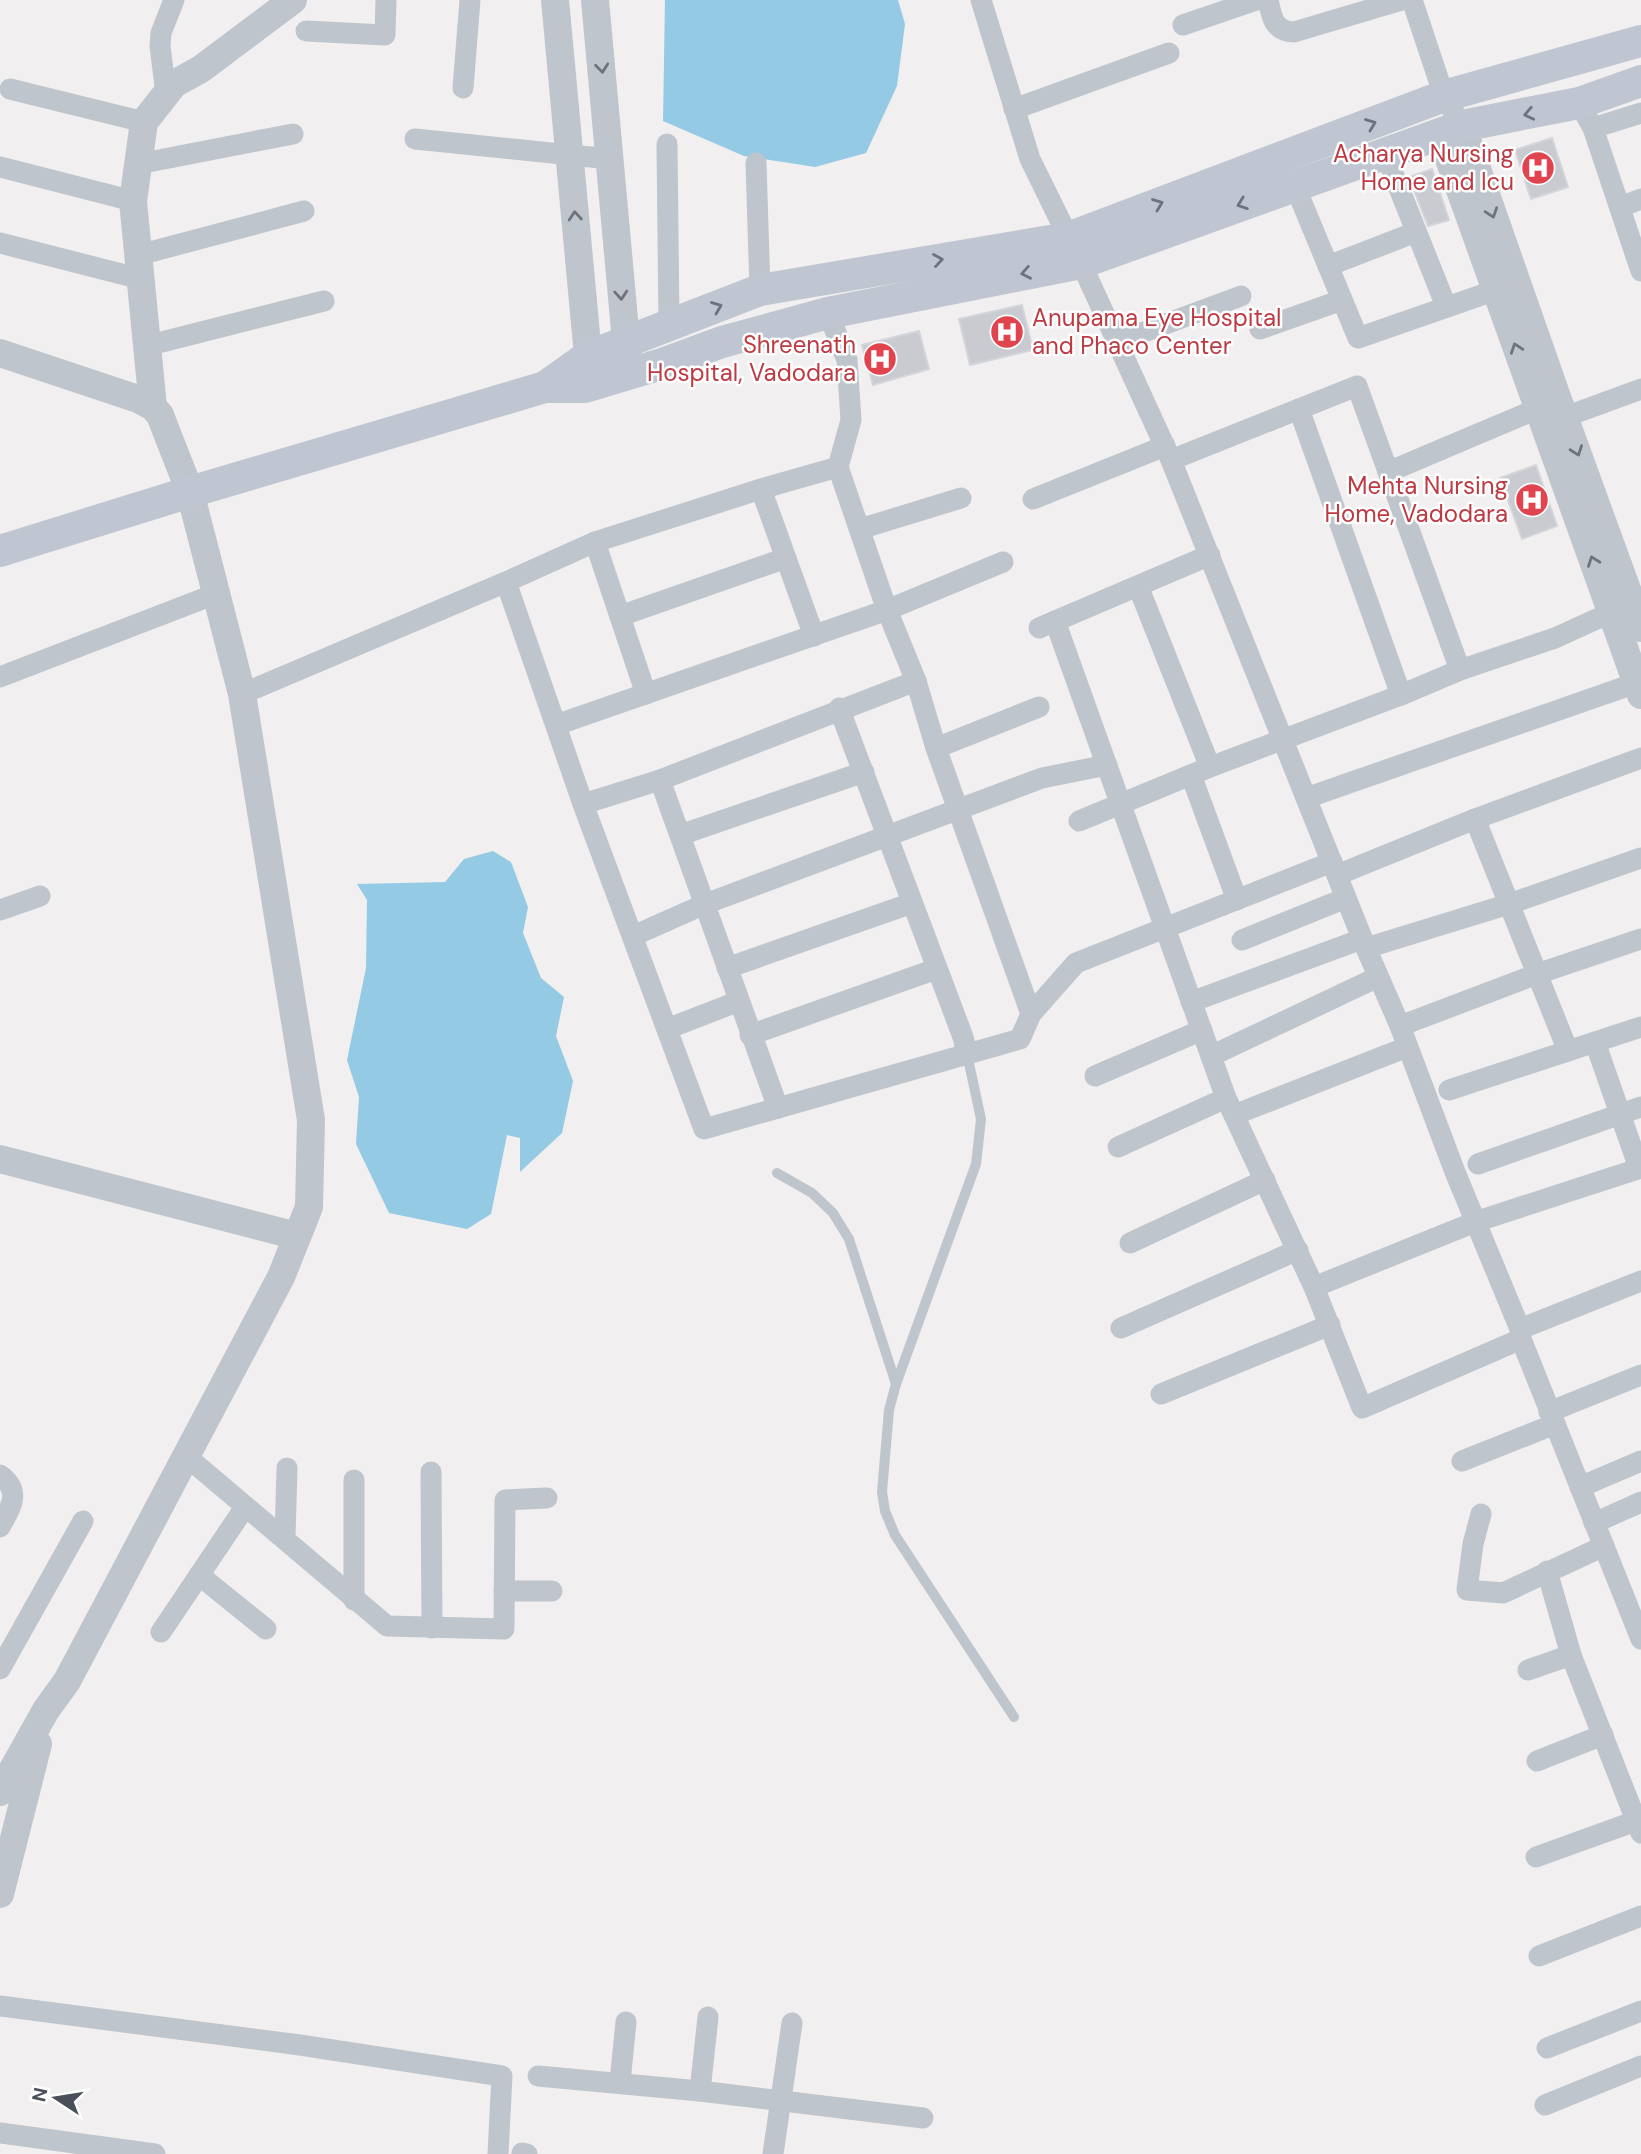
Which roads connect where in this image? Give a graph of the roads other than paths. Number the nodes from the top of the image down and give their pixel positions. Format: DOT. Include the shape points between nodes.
graph roads {
  1 [pos="174,0"];
  2 [pos="293,0"];
  3 [pos="386,0"];
  4 [pos="470,0"];
  5 [pos="555,0"];
  6 [pos="595,0"];
  7 [pos="981,0"];
  8 [pos="1256,0"];
  9 [pos="1268,0"];
  10 [pos="1402,0"];
  11 [pos="1412,0"];
  12 [pos="1183,25"];
  13 [pos="306,32"];
  14 [pos="1641,41"];
  15 [pos="1169,53"];
  16 [pos="1641,81"];
  17 [pos="463,88"];
  18 [pos="10,89"];
  19 [pos="166,94"];
  20 [pos="1444,96"];
  21 [pos="1014,109"];
  22 [pos="1641,113"];
  23 [pos="1586,116"];
  24 [pos="144,122"];
  25 [pos="1451,130"];
  26 [pos="293,134"];
  27 [pos="415,139"];
  28 [pos="667,144"];
  29 [pos="1385,153"];
  30 [pos="569,155"];
  31 [pos="610,159"];
  32 [pos="756,163"];
  33 [pos="138,164"];
  34 [pos="0,167"];
  35 [pos="1295,186"];
  36 [pos="1641,199"];
  37 [pos="133,201"];
  38 [pos="1620,207"];
  39 [pos="304,211"];
  40 [pos="1416,232"];
  41 [pos="0,243"];
  42 [pos="1075,250"];
  43 [pos="1328,266"];
  44 [pos="140,267"];
  45 [pos="1641,271"];
  46 [pos="761,290"];
  47 [pos="1496,290"];
  48 [pos="1241,296"];
  49 [pos="324,300"];
  50 [pos="1342,300"];
  51 [pos="1446,306"];
  52 [pos="828,313"];
  53 [pos="669,325"];
  54 [pos="1261,329"];
  55 [pos="1117,342"];
  56 [pos="624,343"];
  57 [pos="146,346"];
  58 [pos="0,354"];
  59 [pos="589,371"];
  60 [pos="629,374"];
  61 [pos="1641,389"];
  62 [pos="153,407"];
  63 [pos="1299,409"];
  64 [pos="1549,417"];
  65 [pos="1168,453"];
  66 [pos="838,467"];
  67 [pos="1388,472"];
  68 [pos="761,489"];
  69 [pos="190,492"];
  70 [pos="961,498"];
  71 [pos="1032,499"];
  72 [pos="860,529"];
  73 [pos="595,542"];
  74 [pos="0,551"];
  75 [pos="1210,555"];
  76 [pos="786,558"];
  77 [pos="1003,562"];
  78 [pos="506,582"];
  79 [pos="1138,586"];
  80 [pos="218,593"];
  81 [pos="887,610"];
  82 [pos="1631,611"];
  83 [pos="620,616"];
  84 [pos="814,636"];
  85 [pos="1461,670"];
  86 [pos="0,677"];
  87 [pos="916,681"];
  88 [pos="1639,689"];
  89 [pos="242,694"];
  90 [pos="646,694"];
  91 [pos="1401,695"];
  92 [pos="1039,707"];
  93 [pos="839,708"];
  94 [pos="556,725"];
  95 [pos="1284,740"];
  96 [pos="936,748"];
  97 [pos="1641,758"];
  98 [pos="1107,765"];
  99 [pos="1200,771"];
  100 [pos="864,772"];
  101 [pos="660,780"];
  102 [pos="1306,798"];
  103 [pos="1120,803"];
  104 [pos="583,804"];
  105 [pos="960,810"];
  106 [pos="1475,819"];
  107 [pos="1079,821"];
  108 [pos="680,835"];
  109 [pos="888,836"];
  110 [pos="1641,858"];
  111 [pos="1334,868"];
  112 [pos="40,895"];
  113 [pos="1346,898"];
  114 [pos="1237,900"];
  115 [pos="912,903"];
  116 [pos="705,904"];
  117 [pos="1509,904"];
  118 [pos="0,910"];
  119 [pos="1164,928"];
  120 [pos="633,936"];
  121 [pos="1641,939"];
  122 [pos="1242,940"];
  123 [pos="1364,944"];
  124 [pos="727,968"];
  125 [pos="936,969"];
  126 [pos="1537,974"];
  127 [pos="1378,977"];
  128 [pos="739,1001"];
  129 [pos="1191,1002"];
  130 [pos="1031,1014"];
  131 [pos="1400,1026"];
  132 [pos="1641,1027"];
  133 [pos="667,1029"];
  134 [pos="1202,1030"];
  135 [pos="750,1035"];
  136 [pos="1595,1042"];
  137 [pos="1407,1047"];
  138 [pos="1568,1051"];
  139 [pos="967,1054"];
  140 [pos="1210,1056"];
  141 [pos="1095,1076"];
  142 [pos="1449,1090"];
  143 [pos="1230,1107"];
  144 [pos="1641,1107"];
  145 [pos="778,1108"];
  146 [pos="1620,1114"];
  147 [pos="1118,1147"];
  148 [pos="0,1159"];
  149 [pos="1478,1164"];
  150 [pos="1640,1168"];
  151 [pos="776,1173"];
  152 [pos="1265,1180"];
  153 [pos="1475,1222"];
  154 [pos="297,1236"];
  155 [pos="1130,1243"];
  156 [pos="1298,1250"];
  157 [pos="1641,1281"];
  158 [pos="1314,1287"];
  159 [pos="1330,1325"];
  160 [pos="1121,1328"];
  161 [pos="1521,1334"];
  162 [pos="1641,1375"];
  163 [pos="895,1384"];
  164 [pos="1161,1394"];
  165 [pos="1552,1418"];
  166 [pos="186,1456"];
  167 [pos="1462,1461"];
  168 [pos="1641,1461"];
  169 [pos="287,1468"];
  170 [pos="431,1472"];
  171 [pos="0,1475"];
  172 [pos="354,1480"];
  173 [pos="1580,1487"];
  174 [pos="547,1498"];
  175 [pos="1641,1503"];
  176 [pos="246,1507"];
  177 [pos="1481,1514"];
  178 [pos="83,1521"];
  179 [pos="1594,1522"];
  180 [pos="0,1527"];
  181 [pos="285,1538"];
  182 [pos="1604,1546"];
  183 [pos="1547,1571"];
  184 [pos="199,1576"];
  185 [pos="505,1591"];
  186 [pos="552,1591"];
  187 [pos="355,1600"];
  188 [pos="432,1628"];
  189 [pos="1639,1628"];
  190 [pos="265,1629"];
  191 [pos="161,1632"];
  192 [pos="1571,1655"];
  193 [pos="0,1669"];
  194 [pos="1528,1670"];
  195 [pos="46,1710"];
  196 [pos="1014,1717"];
  197 [pos="1603,1735"];
  198 [pos="1537,1761"];
  199 [pos="0,1792"];
  200 [pos="1639,1824"];
  201 [pos="1536,1857"];
  202 [pos="0,1894"];
  203 [pos="1641,1916"];
  204 [pos="1539,1956"];
  205 [pos="0,2006"];
  206 [pos="1641,2011"];
  207 [pos="708,2017"];
  208 [pos="626,2022"];
  209 [pos="792,2023"];
  210 [pos="1547,2048"];
  211 [pos="1641,2066"];
  212 [pos="538,2076"];
  213 [pos="620,2082"];
  214 [pos="700,2091"];
  215 [pos="782,2101"];
  216 [pos="1545,2105"];
  217 [pos="923,2118"];
  218 [pos="0,2133"];
  219 [pos="155,2154"];
  220 [pos="498,2154"];
  221 [pos="774,2154"];
  1 -- 19 [label="street" via="161,33"];
  2 -- 19 [label="street"];
  3 -- 13 [label="street" via="385,35"];
  4 -- 17 [label="street"];
  5 -- 30 [label="street"];
  6 -- 31 [label="street, one-way"];
  7 -- 21 [label="street"];
  8 -- 12 [label="street"];
  9 -- 10 [label="street" via="1273,22 1284,32"];
  11 -- 20 [label="street"];
  14 -- 20 [label="main road"];
  15 -- 21 [label="street"];
  16 -- 23 [label="main road"];
  18 -- 24 [label="street"];
  19 -- 24 [label="street"];
  20 -- 25 [label="street"];
  42 -- 20 [label="main road, one-way"];
  21 -- 42 [label="street" via="1030,159"];
  22 -- 23 [label="street"];
  23 -- 25 [label="main road, one-way"];
  23 -- 38 [label="street"];
  24 -- 33 [label="street"];
  25 -- 29 [label="main road"];
  25 -- 47 [label="street"];
  25 -- 64 [label="street, one-way"];
  26 -- 33 [label="street"];
  27 -- 30 [label="street"];
  28 -- 53 [label="street"];
  29 -- 35 [label="main road"];
  29 -- 40 [label="street"];
  30 -- 31 [label="street"];
  59 -- 30 [label="street, one-way"];
  31 -- 56 [label="street, one-way"];
  32 -- 46 [label="street"];
  33 -- 37 [label="street"];
  34 -- 37 [label="street"];
  35 -- 42 [label="main road, one-way"];
  35 -- 43 [label="street"];
  36 -- 38 [label="street"];
  37 -- 44 [label="street"];
  38 -- 45 [label="street"];
  39 -- 44 [label="street"];
  40 -- 43 [label="street"];
  40 -- 51 [label="street"];
  41 -- 44 [label="street"];
  46 -- 42 [label="main road, one-way"];
  42 -- 52 [label="main road, one-way"];
  42 -- 55 [label="street"];
  43 -- 50 [label="street"];
  44 -- 57 [label="street"];
  53 -- 46 [label="main road, one-way"];
  47 -- 51 [label="street"];
  64 -- 47 [label="street, one-way"];
  48 -- 55 [label="street"];
  49 -- 57 [label="street"];
  50 -- 51 [label="street" via="1358,338"];
  50 -- 54 [label="street"];
  52 -- 60 [label="main road"];
  52 -- 66 [label="street" via="847,360 851,420"];
  53 -- 56 [label="main road"];
  55 -- 65 [label="street"];
  56 -- 59 [label="main road"];
  56 -- 60 [label="street"];
  57 -- 62 [label="street"];
  58 -- 62 [label="street"];
  59 -- 60 [label="main road"];
  59 -- 69 [label="main road"];
  61 -- 64 [label="street"];
  62 -- 69 [label="street" via="168,431"];
  63 -- 65 [label="street"];
  63 -- 67 [label="street" via="1357,386"];
  63 -- 91 [label="street"];
  64 -- 67 [label="street"];
  64 -- 82 [label="street"];
  65 -- 71 [label="street"];
  65 -- 75 [label="street"];
  66 -- 68 [label="street"];
  66 -- 72 [label="street"];
  67 -- 85 [label="street"];
  68 -- 73 [label="street"];
  68 -- 76 [label="street"];
  69 -- 74 [label="main road"];
  69 -- 80 [label="street"];
  70 -- 72 [label="street"];
  72 -- 81 [label="street"];
  73 -- 78 [label="street"];
  73 -- 83 [label="street"];
  75 -- 79 [label="street"];
  75 -- 95 [label="street"];
  76 -- 83 [label="street"];
  76 -- 84 [label="street"];
  77 -- 81 [label="street"];
  78 -- 89 [label="street"];
  78 -- 94 [label="street"];
  79 -- 98 [label="street" via="1047,624"];
  79 -- 99 [label="street"];
  80 -- 86 [label="street"];
  80 -- 89 [label="street"];
  81 -- 84 [label="street"];
  81 -- 87 [label="street"];
  82 -- 85 [label="street"];
  82 -- 88 [label="street"];
  83 -- 90 [label="street"];
  84 -- 90 [label="street"];
  85 -- 91 [label="street"];
  87 -- 93 [label="street"];
  87 -- 96 [label="street"];
  88 -- 102 [label="street"];
  89 -- 154 [label="street" via="311,1120 309,1207"];
  90 -- 94 [label="street"];
  91 -- 95 [label="street"];
  92 -- 96 [label="street"];
  93 -- 100 [label="street"];
  93 -- 101 [label="street"];
  94 -- 104 [label="street"];
  95 -- 99 [label="street"];
  95 -- 102 [label="street"];
  96 -- 105 [label="street"];
  97 -- 106 [label="street"];
  98 -- 103 [label="street"];
  98 -- 105 [label="street" via="1042,778"];
  99 -- 103 [label="street"];
  99 -- 114 [label="street"];
  100 -- 108 [label="street"];
  100 -- 109 [label="street"];
  101 -- 104 [label="street"];
  101 -- 108 [label="street"];
  102 -- 111 [label="street"];
  103 -- 107 [label="street"];
  103 -- 119 [label="street"];
  104 -- 120 [label="street"];
  105 -- 109 [label="street"];
  105 -- 130 [label="street"];
  106 -- 111 [label="street"];
  106 -- 117 [label="street"];
  108 -- 116 [label="street"];
  109 -- 115 [label="street"];
  109 -- 116 [label="street"];
  110 -- 117 [label="street"];
  111 -- 113 [label="street"];
  111 -- 114 [label="street"];
  112 -- 118 [label="street"];
  113 -- 122 [label="street"];
  113 -- 123 [label="street"];
  114 -- 119 [label="street"];
  115 -- 124 [label="street"];
  115 -- 125 [label="street"];
  116 -- 120 [label="street"];
  116 -- 124 [label="street"];
  117 -- 123 [label="street"];
  117 -- 126 [label="street"];
  119 -- 129 [label="street"];
  119 -- 130 [label="street" via="1076,962"];
  120 -- 133 [label="street"];
  121 -- 126 [label="street"];
  123 -- 127 [label="street"];
  123 -- 129 [label="street"];
  124 -- 128 [label="street"];
  125 -- 135 [label="street"];
  125 -- 139 [label="street"];
  126 -- 131 [label="street"];
  126 -- 138 [label="street"];
  127 -- 131 [label="street"];
  127 -- 140 [label="street"];
  128 -- 133 [label="street"];
  128 -- 135 [label="street"];
  129 -- 134 [label="street"];
  130 -- 139 [label="street" via="1020,1039"];
  131 -- 137 [label="street"];
  132 -- 136 [label="street"];
  133 -- 145 [label="street" via="704,1129"];
  134 -- 140 [label="street"];
  134 -- 141 [label="street"];
  135 -- 145 [label="street"];
  136 -- 138 [label="street"];
  136 -- 146 [label="street"];
  137 -- 143 [label="street"];
  137 -- 153 [label="street"];
  138 -- 142 [label="street"];
  139 -- 145 [label="street"];
  139 -- 163 [label="lane" via="981,1119 976,1164"];
  140 -- 143 [label="street"];
  143 -- 147 [label="street"];
  143 -- 152 [label="street"];
  144 -- 146 [label="street"];
  146 -- 149 [label="street"];
  146 -- 150 [label="street"];
  148 -- 154 [label="street"];
  150 -- 153 [label="street"];
  151 -- 163 [label="lane" via="812,1193 833,1213 849,1239"];
  152 -- 155 [label="street"];
  152 -- 156 [label="street"];
  153 -- 158 [label="street"];
  153 -- 161 [label="street"];
  154 -- 166 [label="street" via="281,1278"];
  156 -- 158 [label="street"];
  156 -- 160 [label="street"];
  157 -- 161 [label="street"];
  158 -- 159 [label="street"];
  159 -- 161 [label="street" via="1362,1408"];
  159 -- 164 [label="street"];
  161 -- 165 [label="street"];
  162 -- 165 [label="street"];
  163 -- 196 [label="lane" via="886,1433 885,1511 895,1535"];
  165 -- 167 [label="street"];
  165 -- 173 [label="street"];
  166 -- 176 [label="street"];
  166 -- 195 [label="street" via="67,1681"];
  168 -- 173 [label="street"];
  169 -- 181 [label="street"];
  170 -- 188 [label="street"];
  171 -- 180 [label="street" via="13,1493"];
  172 -- 187 [label="street"];
  173 -- 179 [label="street"];
  174 -- 185 [label="street" via="505,1500"];
  175 -- 179 [label="street"];
  176 -- 181 [label="street"];
  176 -- 184 [label="street"];
  177 -- 183 [label="street" via="1467,1590 1503,1593"];
  178 -- 193 [label="street"];
  179 -- 182 [label="street"];
  181 -- 187 [label="street"];
  182 -- 183 [label="street"];
  182 -- 189 [label="street"];
  183 -- 192 [label="street"];
  184 -- 190 [label="street"];
  184 -- 191 [label="street"];
  185 -- 186 [label="street"];
  185 -- 188 [label="street" via="504,1629"];
  187 -- 188 [label="street" via="387,1626"];
  192 -- 194 [label="street"];
  192 -- 197 [label="street"];
  195 -- 199 [label="street"];
  195 -- 202 [label="street"];
  197 -- 198 [label="street"];
  197 -- 200 [label="street"];
  200 -- 201 [label="street"];
  203 -- 204 [label="street"];
  205 -- 220 [label="street" via="502,2076"];
  206 -- 210 [label="street"];
  207 -- 214 [label="street"];
  208 -- 213 [label="street"];
  209 -- 215 [label="street"];
  211 -- 216 [label="street"];
  212 -- 213 [label="street"];
  213 -- 214 [label="street"];
  214 -- 215 [label="street"];
  215 -- 217 [label="street"];
  215 -- 221 [label="street"];
  218 -- 219 [label="street"];
}
